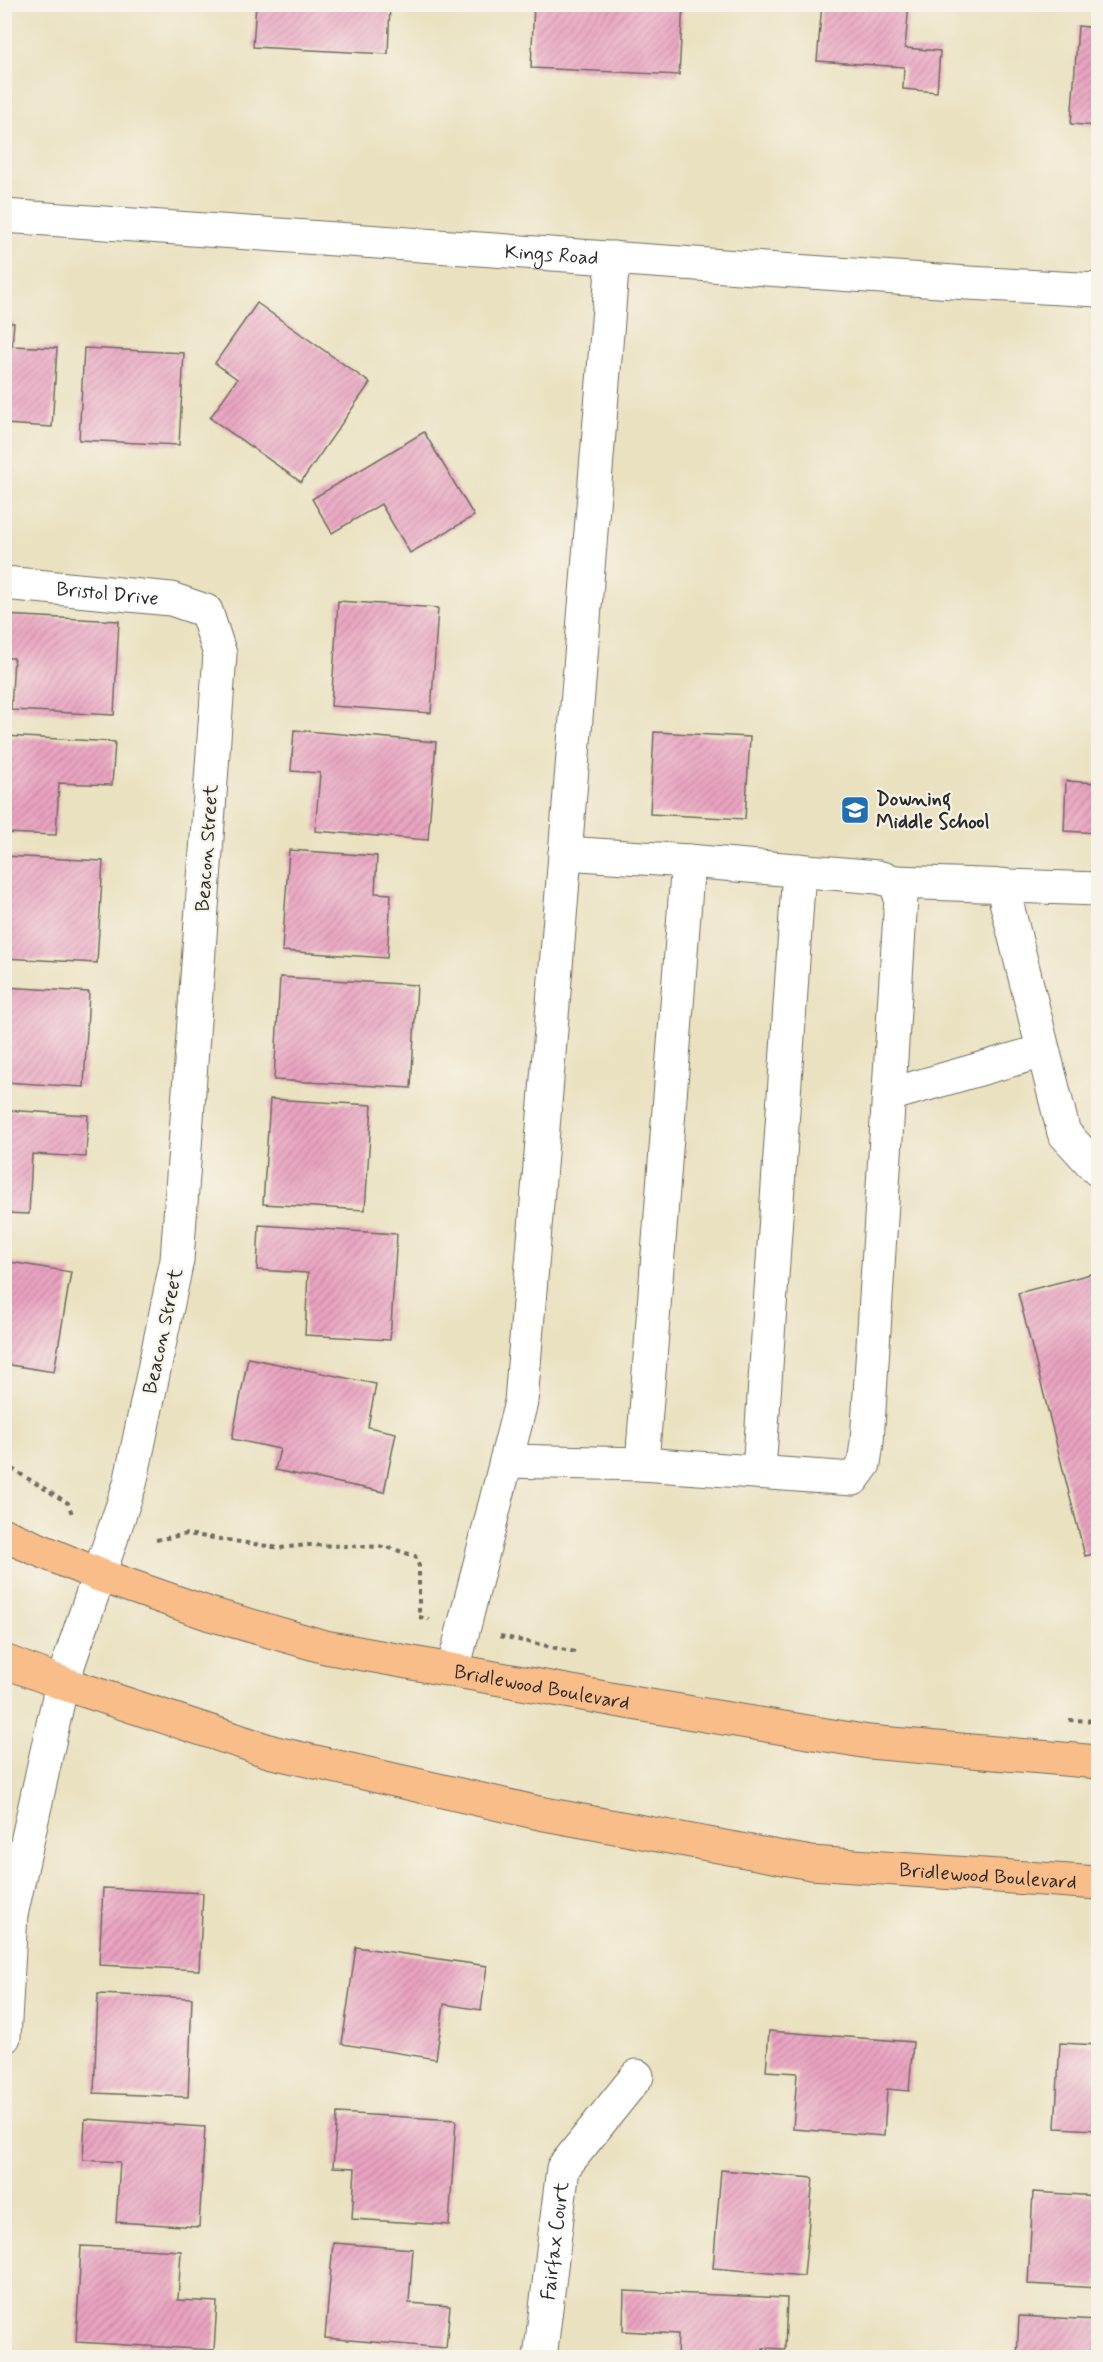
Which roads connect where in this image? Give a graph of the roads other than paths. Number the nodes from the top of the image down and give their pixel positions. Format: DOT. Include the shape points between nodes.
graph roads {
  1 [pos="4,216"];
  2 [pos="613,258"];
  3 [pos="1098,290"];
  4 [pos="4,583"];
  5 [pos="206,611"];
  6 [pos="565,853"];
  7 [pos="688,861"];
  8 [pos="799,870"];
  9 [pos="895,882"];
  10 [pos="1002,885"];
  11 [pos="1098,889"];
  12 [pos="1043,1051"];
  13 [pos="889,1095"];
  14 [pos="1098,1170"];
  15 [pos="506,1461"];
  16 [pos="642,1464"];
  17 [pos="759,1472"];
  18 [pos="4,1535"];
  19 [pos="99,1575"];
  20 [pos="4,1661"];
  21 [pos="453,1670"];
  22 [pos="62,1683"];
  23 [pos="1098,1762"];
  24 [pos="1098,1882"];
  25 [pos="4,2037"];
  26 [pos="637,2076"];
  27 [pos="540,2358"];
  1 -- 2 [label="street, Kings Road"];
  2 -- 3 [label="street, Kings Road"];
  2 -- 6 [label="street"];
  4 -- 5 [label="street, Bristol Drive" via="171,599"];
  5 -- 19 [label="street, Beacon Street" via="220,654 177,1260 130,1484"];
  6 -- 7 [label="street"];
  6 -- 15 [label="street" via="521,1402"];
  7 -- 8 [label="street"];
  7 -- 16 [label="street"];
  8 -- 9 [label="street"];
  8 -- 17 [label="street"];
  9 -- 10 [label="street"];
  9 -- 13 [label="street" via="901,898"];
  10 -- 11 [label="street"];
  10 -- 12 [label="street"];
  12 -- 13 [label="street"];
  12 -- 14 [label="street" via="1064,1133"];
  13 -- 17 [label="street" via="864,1464 853,1479"];
  15 -- 16 [label="street"];
  15 -- 21 [label="street"];
  16 -- 17 [label="street"];
  18 -- 19 [label="main road, Bridlewood Boulevard"];
  19 -- 21 [label="main road, Bridlewood Boulevard" via="210,1614 325,1647"];
  19 -- 22 [label="street, Beacon Street"];
  20 -- 22 [label="main road, Bridlewood Boulevard"];
  21 -- 23 [label="main road, Bridlewood Boulevard" via="869,1742"];
  22 -- 24 [label="main road, Bridlewood Boulevard" via="272,1752 539,1813 811,1863"];
  22 -- 25 [label="street, Beacon Street" via="11,1915"];
  26 -- 27 [label="street, Fairfax Court" via="563,2168"];
}
